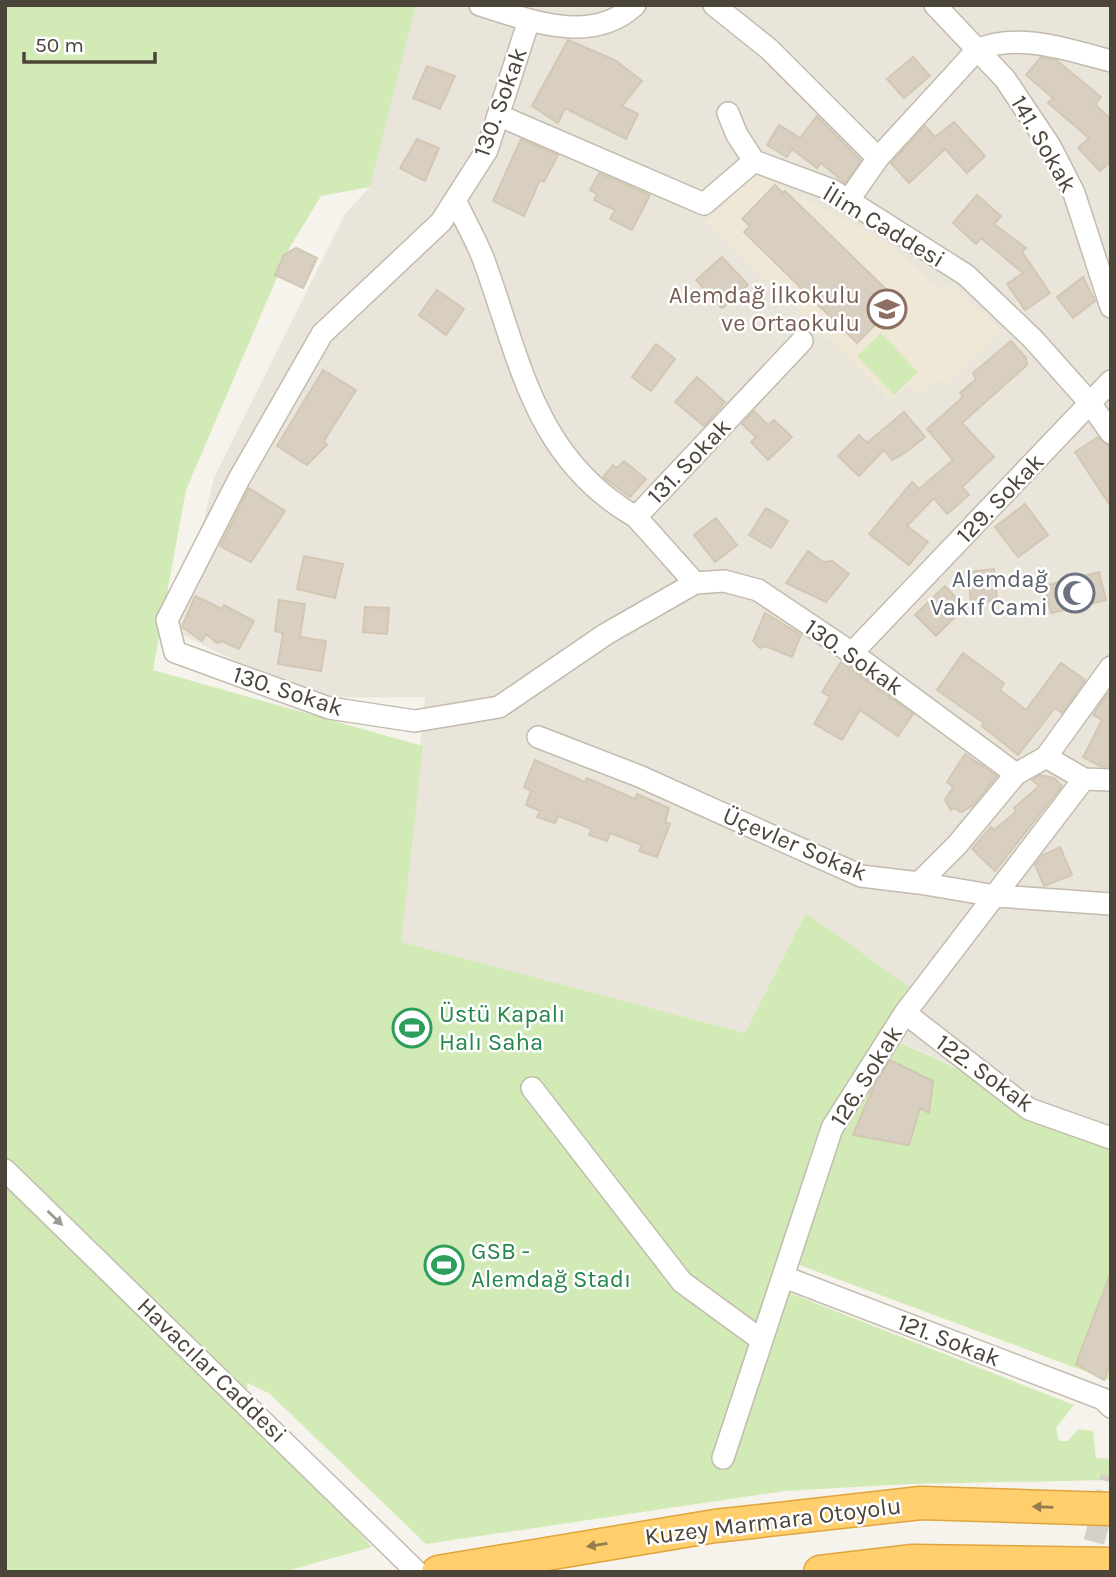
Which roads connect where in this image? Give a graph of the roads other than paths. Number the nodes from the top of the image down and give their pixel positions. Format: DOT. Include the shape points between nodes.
graph roads {
  1 [pos="480,5"];
  2 [pos="635,5"];
  3 [pos="714,5"];
  4 [pos="934,5"];
  5 [pos="529,20"];
  6 [pos="977,50"];
  7 [pos="1111,61"];
  8 [pos="728,113"];
  9 [pos="499,115"];
  10 [pos="878,158"];
  11 [pos="754,161"];
  12 [pos="455,200"];
  13 [pos="848,201"];
  14 [pos="1111,307"];
  15 [pos="802,341"];
  16 [pos="1111,381"];
  17 [pos="1090,403"];
  18 [pos="1111,433"];
  19 [pos="636,517"];
  20 [pos="695,583"];
  21 [pos="852,653"];
  22 [pos="1111,667"];
  23 [pos="538,737"];
  24 [pos="1046,757"];
  25 [pos="1016,774"];
  26 [pos="1084,779"];
  27 [pos="1111,780"];
  28 [pos="919,883"];
  29 [pos="996,896"];
  30 [pos="1111,904"];
  31 [pos="905,1013"];
  32 [pos="532,1088"];
  33 [pos="1111,1138"];
  34 [pos="5,1170"];
  35 [pos="784,1277"];
  36 [pos="760,1339"];
  37 [pos="1111,1407"];
  38 [pos="723,1458"];
  39 [pos="1111,1509"];
  40 [pos="1111,1564"];
  41 [pos="448,1569"];
  42 [pos="417,1572"];
  43 [pos="820,1572"];
  1 -- 5 [label="street"];
  2 -- 5 [label="street" via="594,25 550,26"];
  3 -- 10 [label="street" via="779,59"];
  4 -- 6 [label="street, 141. Sokak"];
  5 -- 9 [label="street, 130. Sokak"];
  6 -- 7 [label="street" via="1028,44"];
  6 -- 10 [label="street"];
  6 -- 14 [label="street, 141. Sokak" via="1005,79 1062,168"];
  8 -- 11 [label="street"];
  9 -- 11 [label="street" via="704,204"];
  9 -- 12 [label="street, 130. Sokak" via="487,150"];
  10 -- 13 [label="street"];
  11 -- 13 [label="street, İlim Caddesi" via="832,190"];
  12 -- 19 [label="street" via="482,256 516,361 542,422 588,479 612,503"];
  12 -- 20 [label="street, 130. Sokak" via="441,222 322,334 239,479 167,620 175,652 329,708 415,722 499,707 606,634"];
  13 -- 17 [label="street, İlim Caddesi" via="966,275"];
  15 -- 19 [label="street, 131. Sokak"];
  16 -- 17 [label="street"];
  17 -- 18 [label="street, İlim Caddesi"];
  17 -- 21 [label="street, 129. Sokak"];
  19 -- 20 [label="street, 131. Sokak"];
  20 -- 21 [label="street, 130. Sokak" via="724,581 758,590"];
  21 -- 25 [label="street, 130. Sokak"];
  22 -- 24 [label="street"];
  23 -- 28 [label="street, Üçevler Sokak" via="639,776 861,876"];
  24 -- 25 [label="street"];
  24 -- 26 [label="street"];
  25 -- 28 [label="street"];
  26 -- 27 [label="street"];
  26 -- 29 [label="street, 126. Sokak"];
  28 -- 29 [label="street, Üçevler Sokak"];
  29 -- 30 [label="street, Üçevler Sokak"];
  29 -- 31 [label="street, 126. Sokak"];
  31 -- 33 [label="street, 122. Sokak" via="1029,1109"];
  31 -- 35 [label="street, 126. Sokak" via="832,1128"];
  32 -- 36 [label="street" via="682,1282"];
  34 -- 42 [label="street, Havacılar Caddesi, one-way"];
  35 -- 36 [label="street, 126. Sokak"];
  35 -- 37 [label="street, 121. Sokak" via="1103,1399"];
  36 -- 38 [label="street, 126. Sokak"];
  39 -- 41 [label="highway, Kuzey Marmara Otoyolu, one-way" via="921,1503 715,1525"];
  40 -- 43 [label="highway" via="913,1561"];
}
